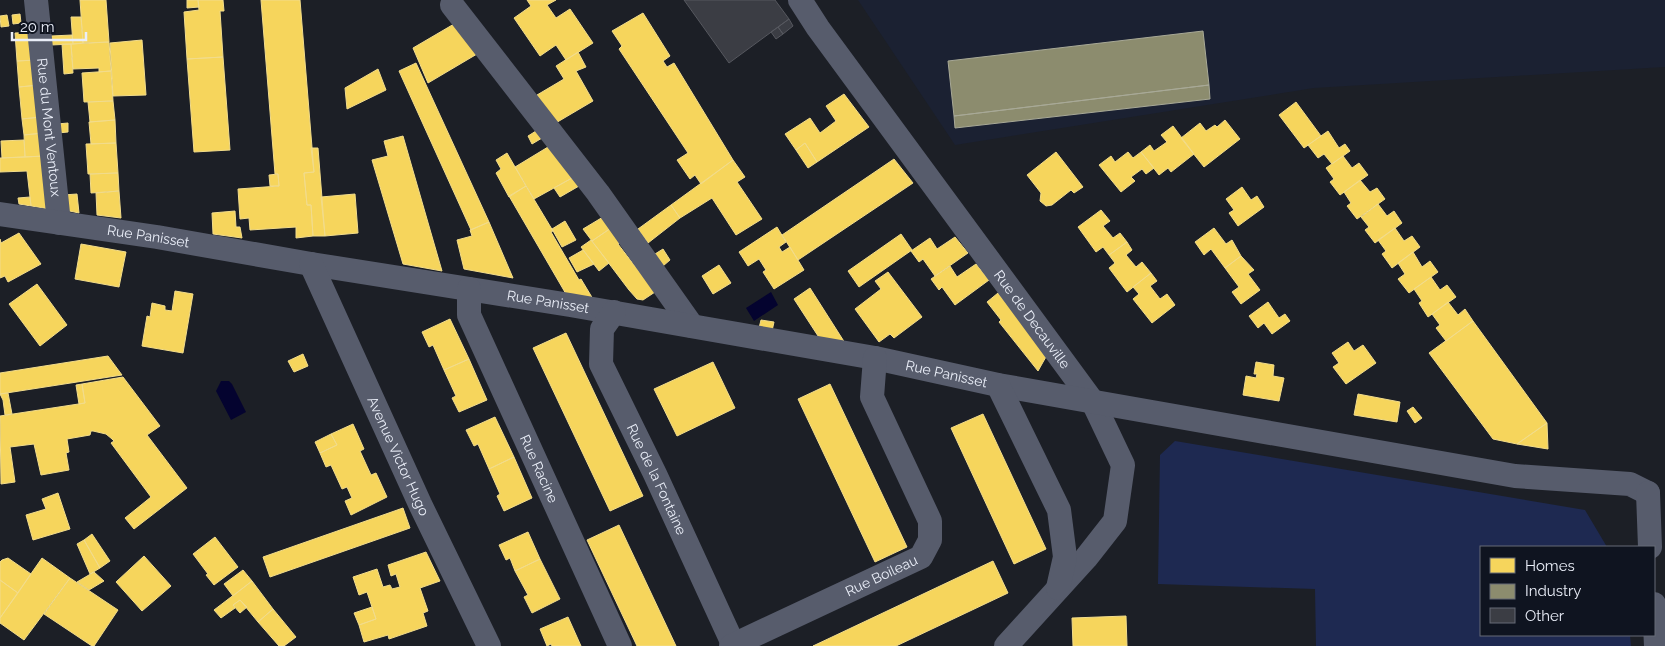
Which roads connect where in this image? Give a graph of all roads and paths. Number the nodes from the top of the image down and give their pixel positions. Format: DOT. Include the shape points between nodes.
graph roads {
  1 [pos="36,0"];
  2 [pos="800,0"];
  3 [pos="452,6"];
  4 [pos="0,214"];
  5 [pos="58,223"];
  6 [pos="311,264"];
  7 [pos="469,289"];
  8 [pos="614,312"];
  9 [pos="692,326"];
  10 [pos="875,358"];
  11 [pos="998,385"];
  12 [pos="1093,402"];
  13 [pos="1656,488"];
  14 [pos="1650,546"];
  15 [pos="1058,588"];
  16 [pos="1655,625"];
  17 [pos="489,646"];
  18 [pos="620,646"];
  19 [pos="733,646"];
  20 [pos="1006,646"];
  21 [pos="1656,646"];
  1 -- 5 [label="street, Rue du Mont Ventoux"];
  2 -- 12 [label="street, Rue de Decauville"];
  3 -- 9 [label="street" via="598,193"];
  4 -- 5 [label="street, Rue Panisset"];
  5 -- 6 [label="street, Rue Panisset"];
  6 -- 7 [label="street, Rue Panisset"];
  6 -- 17 [label="street, Avenue Victor Hugo" via="420,504"];
  7 -- 8 [label="street, Rue Panisset"];
  7 -- 18 [label="street, Rue Racine" via="469,315"];
  8 -- 9 [label="street, Rue Panisset"];
  8 -- 19 [label="street, Rue de la Fontaine" via="602,328 601,364"];
  9 -- 10 [label="street, Rue Panisset"];
  10 -- 11 [label="street, Rue Panisset"];
  10 -- 19 [label="street, Rue Boileau" via="872,397 930,521 930,540 921,557"];
  11 -- 12 [label="street, Rue Panisset"];
  11 -- 15 [label="street" via="1059,510 1065,557"];
  12 -- 13 [label="street, Rue Panisset" via="1515,476"];
  12 -- 15 [label="street, Rue de Decauville" via="1123,465 1115,521"];
  13 -- 14 [label="street"];
  15 -- 20 [label="street, Rue de Decauville"];
  16 -- 21 [label="street"];
}
